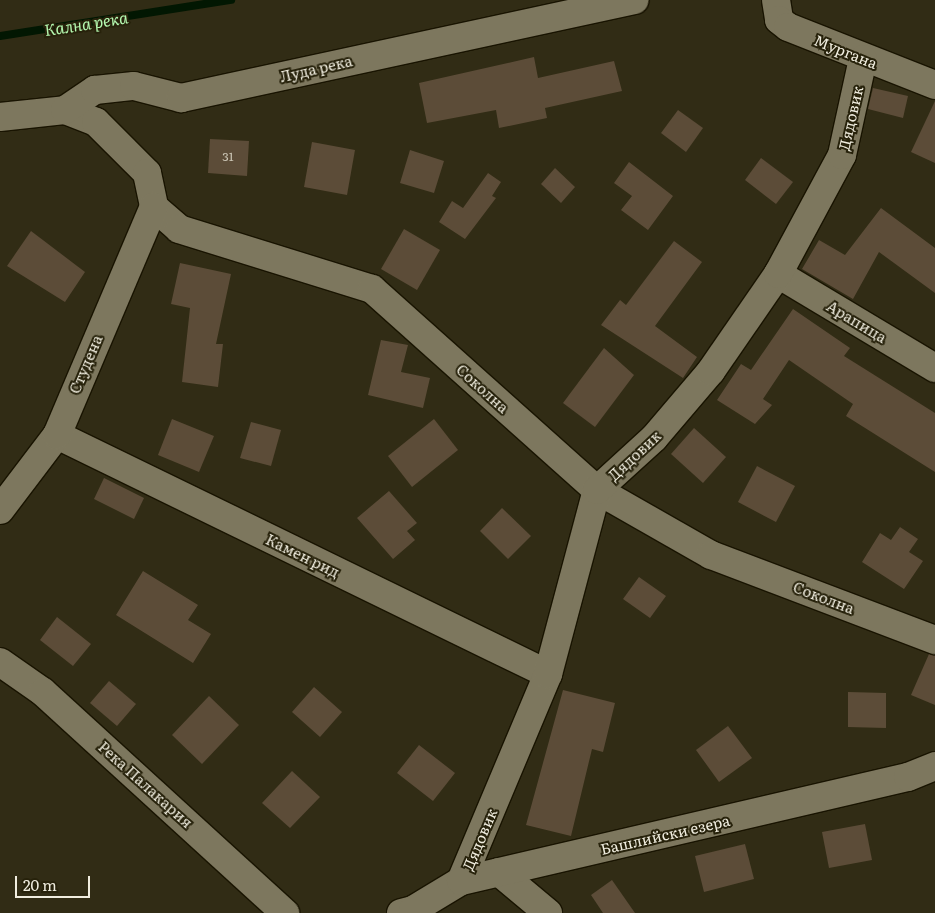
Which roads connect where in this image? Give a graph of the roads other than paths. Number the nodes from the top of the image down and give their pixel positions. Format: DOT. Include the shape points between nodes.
graph roads {
  1 [pos="636,0"];
  2 [pos="776,0"];
  3 [pos="863,59"];
  4 [pos="935,85"];
  5 [pos="65,110"];
  6 [pos="0,117"];
  7 [pos="154,207"];
  8 [pos="778,274"];
  9 [pos="935,368"];
  10 [pos="57,435"];
  11 [pos="597,490"];
  12 [pos="0,510"];
  13 [pos="935,640"];
  14 [pos="0,662"];
  15 [pos="548,674"];
  16 [pos="935,766"];
  17 [pos="499,872"];
  18 [pos="461,880"];
  19 [pos="285,913"];
  20 [pos="401,913"];
  21 [pos="548,913"];
  1 -- 5 [label="street, Луда река" via="181,98 134,86 96,90"];
  2 -- 3 [label="street, Мургана" via="779,20 788,27"];
  3 -- 4 [label="street, Мургана"];
  3 -- 8 [label="street, Дядовик" via="842,155"];
  5 -- 6 [label="street, Луда река"];
  5 -- 7 [label="street" via="96,122 146,173"];
  7 -- 10 [label="street, Студена"];
  7 -- 11 [label="street, Соколна" via="179,229 372,289"];
  8 -- 9 [label="street, Арапица"];
  8 -- 11 [label="street, Дядовик" via="711,372 654,438"];
  10 -- 12 [label="street, Студена"];
  10 -- 15 [label="street, Камен рид"];
  11 -- 13 [label="street, Соколна" via="711,555"];
  11 -- 15 [label="street, Дядовик"];
  14 -- 19 [label="street, Река Палакария" via="43,692"];
  15 -- 18 [label="street, Дядовик"];
  16 -- 17 [label="street, Башлийски езера" via="908,777"];
  17 -- 18 [label="street, Башлийски езера"];
  17 -- 21 [label="street"];
  18 -- 20 [label="street, Башлийски езера" via="413,910"];
}
